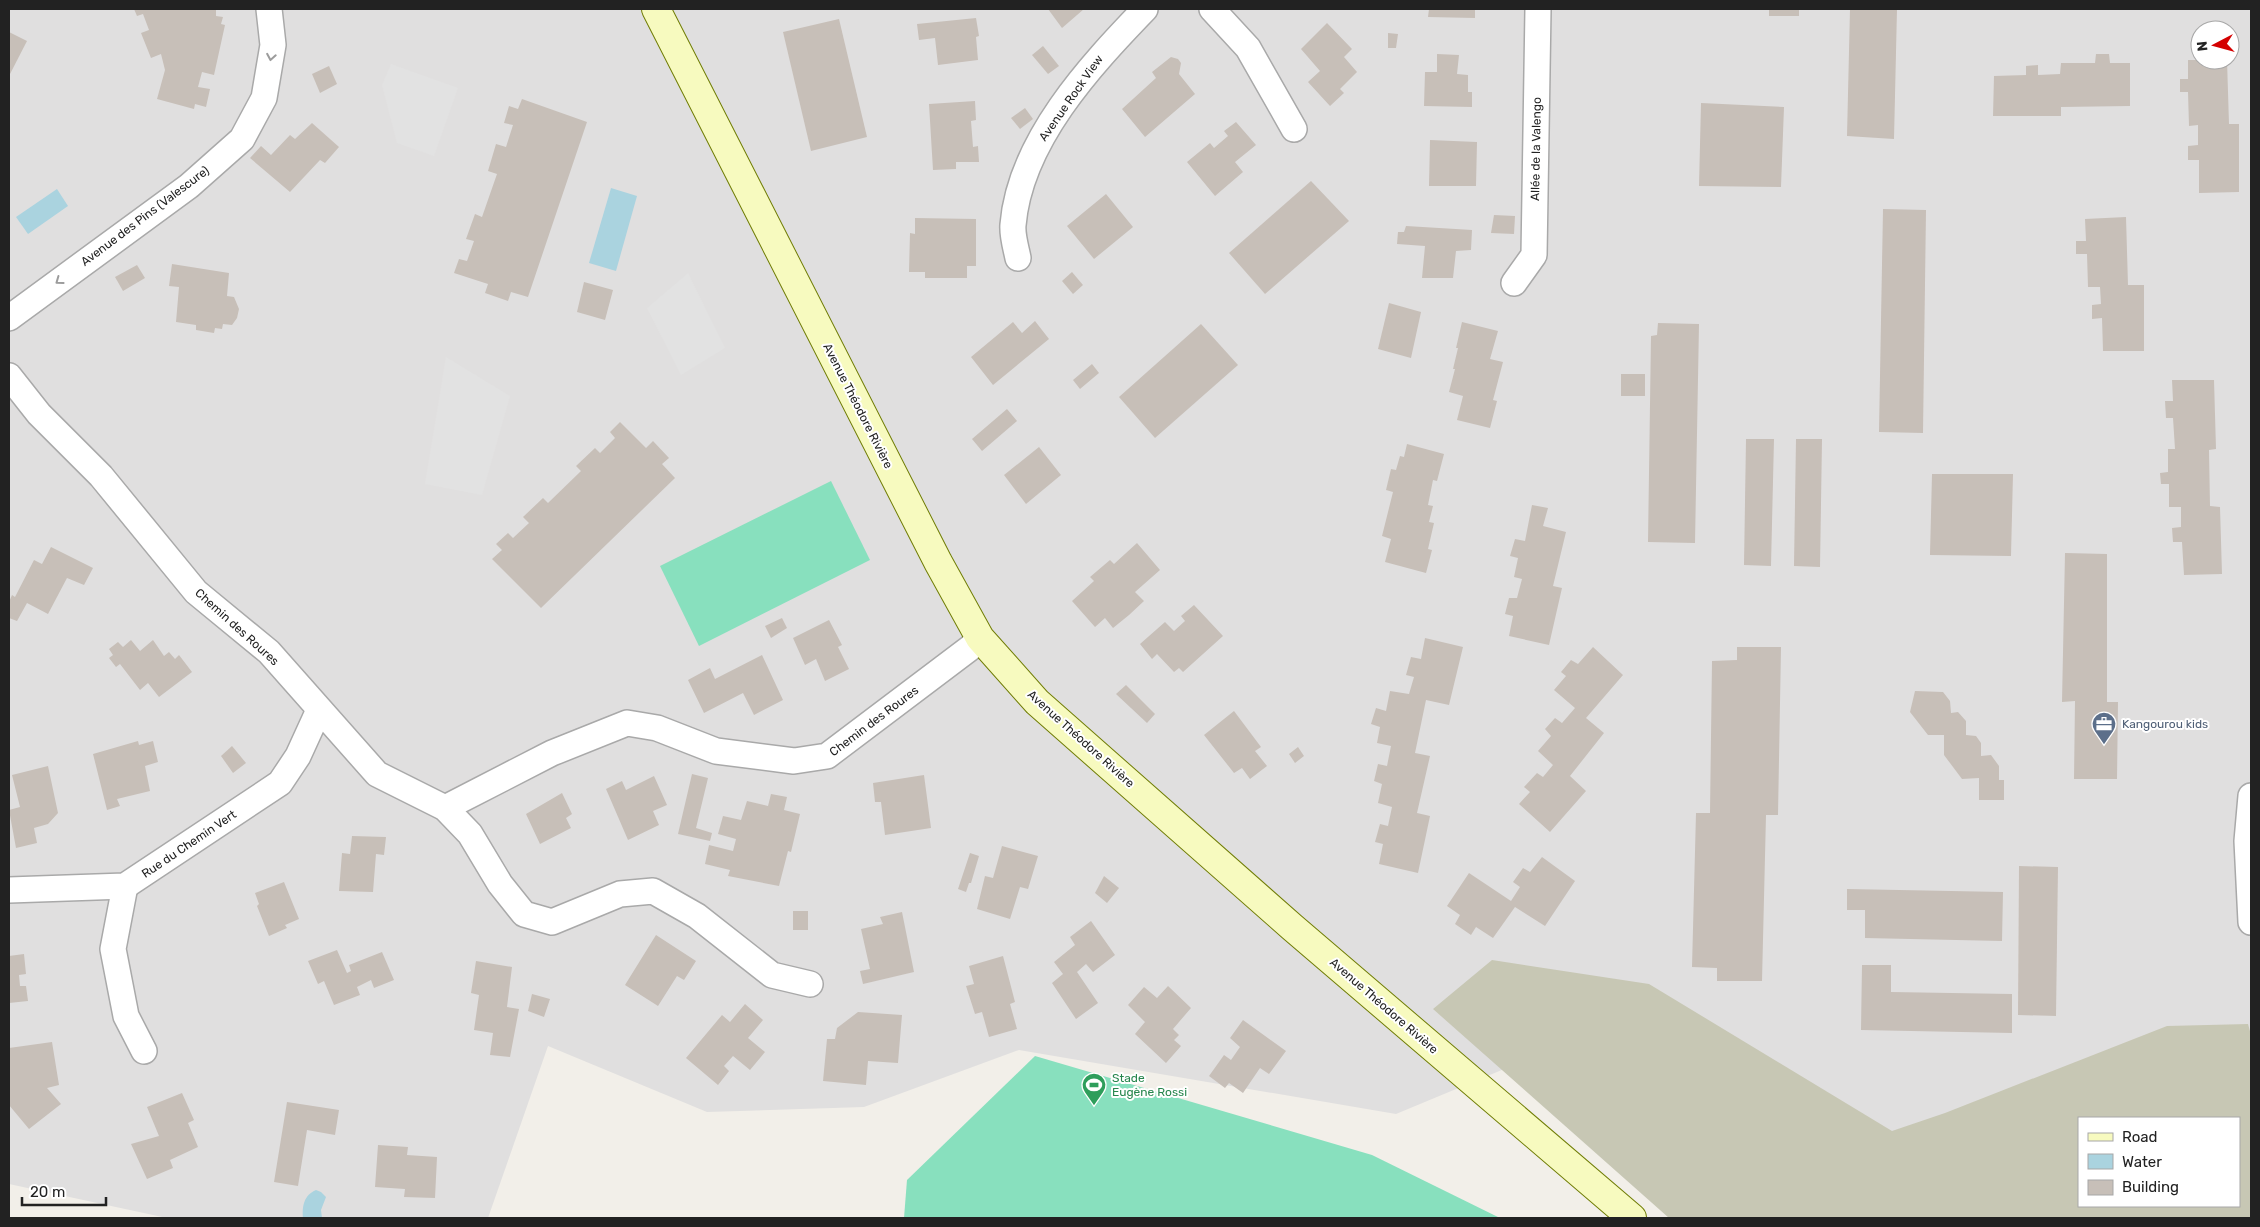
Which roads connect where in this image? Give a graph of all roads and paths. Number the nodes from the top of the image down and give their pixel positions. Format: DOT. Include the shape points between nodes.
graph roads {
  1 [pos="269,9"];
  2 [pos="656,9"];
  3 [pos="1145,9"];
  4 [pos="1212,9"];
  5 [pos="1538,9"];
  6 [pos="1294,129"];
  7 [pos="1018,258"];
  8 [pos="1514,283"];
  9 [pos="9,318"];
  10 [pos="9,376"];
  11 [pos="980,638"];
  12 [pos="319,710"];
  13 [pos="2251,796"];
  14 [pos="445,808"];
  15 [pos="2250,882"];
  16 [pos="125,886"];
  17 [pos="9,890"];
  18 [pos="2251,922"];
  19 [pos="810,984"];
  20 [pos="144,1051"];
  21 [pos="1632,1218"];
  1 -- 9 [label="street, Avenue des Pins (Valescure), one-way" via="273,45 264,98 242,139 189,186"];
  2 -- 11 [label="main road, Avenue Théodore Rivière" via="938,562"];
  3 -- 7 [label="street, Avenue Rock View" via="1097,58 1050,124 1025,168 1012,226"];
  4 -- 6 [label="street" via="1248,48"];
  5 -- 8 [label="street, Allée de la Valengo" via="1534,255"];
  10 -- 12 [label="street, Chemin des Roures" via="39,414 101,476 196,592 268,652"];
  11 -- 14 [label="street, Chemin des Roures" via="827,756 794,761 716,752 657,728 627,724 552,753"];
  11 -- 21 [label="main road, Avenue Théodore Rivière" via="1037,702 1292,927"];
  12 -- 14 [label="street, Chemin des Roures" via="377,774"];
  12 -- 16 [label="street, Rue du Chemin Vert" via="298,756 280,783"];
  13 -- 15 [label="street" via="2247,841"];
  14 -- 19 [label="street, Chemin des Roures" via="470,834 500,884 524,914 552,922 620,894 652,891 697,916 772,976"];
  15 -- 18 [label="street"];
  16 -- 17 [label="street"];
  16 -- 20 [label="street" via="113,949 126,1016"];
}
